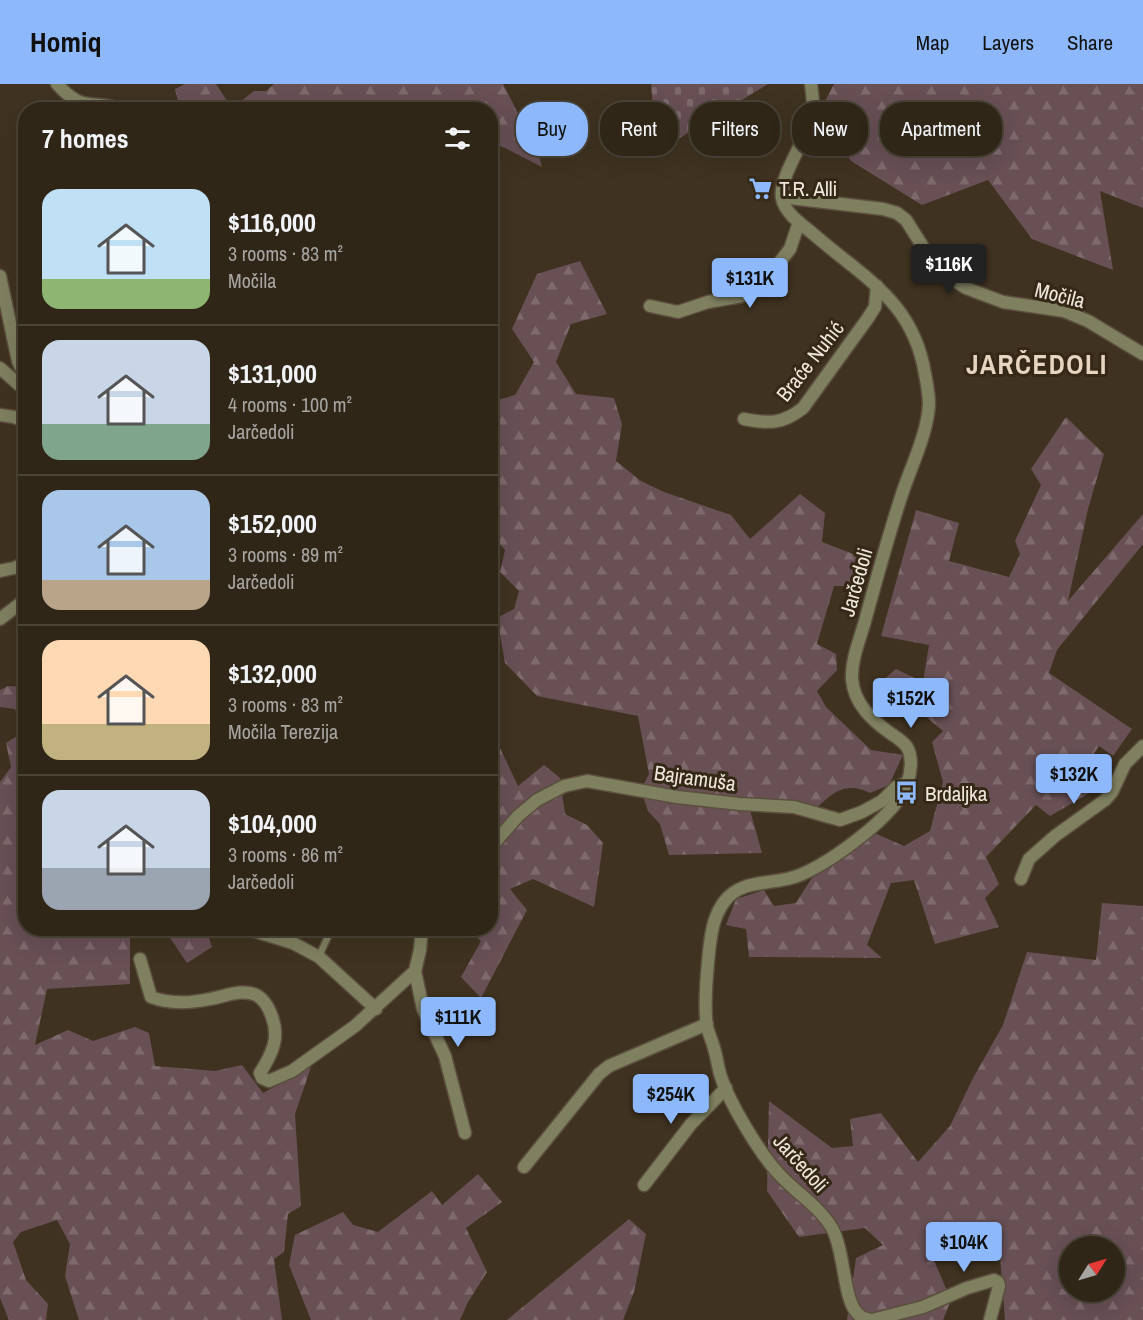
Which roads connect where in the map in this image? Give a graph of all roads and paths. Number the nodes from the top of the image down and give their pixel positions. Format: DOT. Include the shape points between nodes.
graph roads {
  1 [pos="57,84"];
  2 [pos="811,84"];
  3 [pos="76,102"];
  4 [pos="782,197"];
  5 [pos="799,222"];
  6 [pos="0,276"];
  7 [pos="877,286"];
  8 [pos="650,306"];
  9 [pos="1143,354"];
  10 [pos="18,361"];
  11 [pos="0,368"];
  12 [pos="18,384"];
  13 [pos="0,415"];
  14 [pos="18,419"];
  15 [pos="744,420"];
  16 [pos="18,566"];
  17 [pos="0,571"];
  18 [pos="18,605"];
  19 [pos="0,619"];
  20 [pos="1143,746"];
  21 [pos="907,783"];
  22 [pos="498,839"];
  23 [pos="1021,879"];
  24 [pos="268,936"];
  25 [pos="328,936"];
  26 [pos="421,936"];
  27 [pos="319,957"];
  28 [pos="140,959"];
  29 [pos="415,971"];
  30 [pos="376,1009"];
  31 [pos="707,1024"];
  32 [pos="726,1088"];
  33 [pos="465,1133"];
  34 [pos="524,1167"];
  35 [pos="644,1185"];
  36 [pos="871,1320"];
  37 [pos="990,1320"];
  1 -- 3 [label="street"];
  2 -- 4 [label="street" via="813,112"];
  4 -- 5 [label="street, Jarčedoli"];
  4 -- 9 [label="street, Močila" via="897,213 906,220 937,269 966,288 1003,302 1064,311"];
  5 -- 7 [label="street, Jarčedoli"];
  5 -- 8 [label="street" via="790,249 742,296 678,312"];
  6 -- 10 [label="street"];
  7 -- 15 [label="street, Braće Nuhić" via="875,307 803,408 790,418 766,423"];
  7 -- 21 [label="street, Jarčedoli" via="897,306 915,338 923,361 929,405 856,652 852,679 856,695 873,721 908,748 911,772"];
  11 -- 12 [label="street"];
  13 -- 14 [label="street"];
  16 -- 17 [label="street"];
  18 -- 19 [label="street"];
  20 -- 23 [label="street" via="1125,764 1105,801 1029,859"];
  21 -- 22 [label="street, Bajramuša" via="896,787 882,801 840,820 794,807 677,797 587,781 564,786 537,800"];
  21 -- 31 [label="street, Jarčedoli" via="876,824 824,862 797,877 745,886 726,899 712,930"];
  24 -- 27 [label="street"];
  25 -- 27 [label="lane"];
  26 -- 29 [label="street"];
  27 -- 30 [label="street"];
  28 -- 30 [label="street" via="151,998 184,1002 242,992 255,994 265,1002 275,1025 276,1041 261,1073 269,1081 291,1071"];
  29 -- 30 [label="street"];
  29 -- 33 [label="street" via="423,1009 445,1056"];
  31 -- 32 [label="street, Jarčedoli"];
  31 -- 34 [label="street" via="609,1066"];
  32 -- 35 [label="street" via="691,1124"];
  32 -- 36 [label="street, Jarčedoli" via="778,1174 830,1224 839,1243 849,1297 856,1313"];
  36 -- 37 [label="street, Jarčedoli" via="923,1307 994,1280 999,1286"];
}
